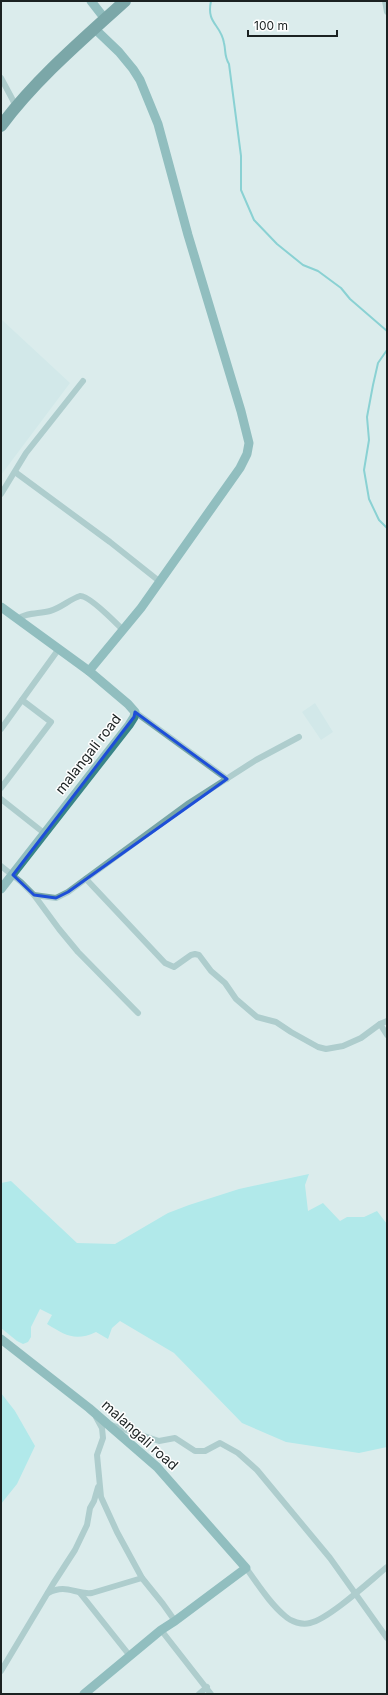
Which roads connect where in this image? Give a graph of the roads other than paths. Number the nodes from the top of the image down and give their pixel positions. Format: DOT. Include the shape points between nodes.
graph roads {
  1 [pos="90,1"];
  2 [pos="125,1"];
  3 [pos="385,1"];
  4 [pos="387,12"];
  5 [pos="105,19"];
  6 [pos="95,29"];
  7 [pos="1,78"];
  8 [pos="16,106"];
  9 [pos="1,126"];
  10 [pos="83,381"];
  11 [pos="15,472"];
  12 [pos="1,494"];
  13 [pos="159,581"];
  14 [pos="1,607"];
  15 [pos="18,619"];
  16 [pos="123,630"];
  17 [pos="58,650"];
  18 [pos="89,671"];
  19 [pos="22,700"];
  20 [pos="135,712"];
  21 [pos="1,729"];
  22 [pos="299,737"];
  23 [pos="226,779"];
  24 [pos="1,788"];
  25 [pos="1,799"];
  26 [pos="44,833"];
  27 [pos="1,866"];
  28 [pos="12,875"];
  29 [pos="86,879"];
  30 [pos="1,889"];
  31 [pos="34,895"];
  32 [pos="138,1013"];
  33 [pos="387,1021"];
  34 [pos="380,1024"];
  35 [pos="387,1035"];
  36 [pos="1,1339"];
  37 [pos="89,1408"];
  38 [pos="106,1424"];
  39 [pos="100,1482"];
  40 [pos="387,1567"];
  41 [pos="246,1568"];
  42 [pos="142,1578"];
  43 [pos="80,1593"];
  44 [pos="355,1593"];
  45 [pos="48,1594"];
  46 [pos="175,1622"];
  47 [pos="161,1630"];
  48 [pos="387,1638"];
  49 [pos="130,1656"];
  50 [pos="1,1671"];
  51 [pos="207,1688"];
  52 [pos="84,1694"];
  53 [pos="199,1694"];
  54 [pos="211,1694"];
  1 -- 5 [label="street"];
  2 -- 5 [label="highway"];
  3 -- 4 [label="street"];
  5 -- 6 [label="highway"];
  6 -- 8 [label="highway"];
  6 -- 13 [label="street" via="119,52 140,80 158,124 248,442 247,454 240,468"];
  7 -- 8 [label="street"];
  8 -- 9 [label="highway"];
  10 -- 11 [label="street" via="26,453"];
  11 -- 12 [label="street"];
  11 -- 13 [label="street"];
  13 -- 16 [label="street"];
  14 -- 15 [label="street, malangali road"];
  15 -- 16 [label="street" via="25,615 54,610 83,596"];
  15 -- 17 [label="street, malangali road"];
  16 -- 18 [label="street"];
  17 -- 18 [label="street, malangali road"];
  17 -- 19 [label="street"];
  18 -- 20 [label="street, malangali road"];
  19 -- 21 [label="street"];
  19 -- 24 [label="street" via="51,722"];
  20 -- 23 [label="street"];
  20 -- 26 [label="street, malangali road" via="129,725"];
  22 -- 23 [label="street"];
  23 -- 29 [label="street"];
  25 -- 26 [label="street"];
  26 -- 28 [label="street, malangali road"];
  27 -- 28 [label="street"];
  28 -- 30 [label="street, malangali road"];
  28 -- 31 [label="street"];
  29 -- 31 [label="street" via="56,898"];
  29 -- 34 [label="street" via="165,964 174,967 191,955 199,955 236,999 257,1016 276,1022 318,1048 343,1046 362,1038"];
  31 -- 32 [label="street" via="78,952"];
  33 -- 34 [label="street"];
  34 -- 35 [label="street"];
  36 -- 37 [label="street, malangali road"];
  37 -- 38 [label="street, malangali road"];
  37 -- 39 [label="street" via="102,1428 103,1438 97,1455"];
  38 -- 41 [label="street, malangali road" via="157,1467"];
  38 -- 44 [label="street" via="159,1441 175,1438 195,1451 205,1451 220,1443 238,1454 257,1470 276,1492"];
  39 -- 42 [label="street" via="101,1497"];
  39 -- 45 [label="street" via="90,1508 87,1525 76,1550"];
  40 -- 44 [label="street"];
  41 -- 44 [label="street" via="285,1617 298,1624 310,1624 321,1619"];
  41 -- 46 [label="street"];
  42 -- 43 [label="street" via="92,1593"];
  42 -- 46 [label="street"];
  43 -- 45 [label="street" via="68,1589"];
  43 -- 49 [label="street"];
  44 -- 48 [label="street"];
  45 -- 50 [label="street"];
  46 -- 47 [label="street"];
  47 -- 49 [label="street"];
  47 -- 51 [label="street"];
  49 -- 52 [label="street"];
  51 -- 53 [label="street"];
  51 -- 54 [label="street"];
}
